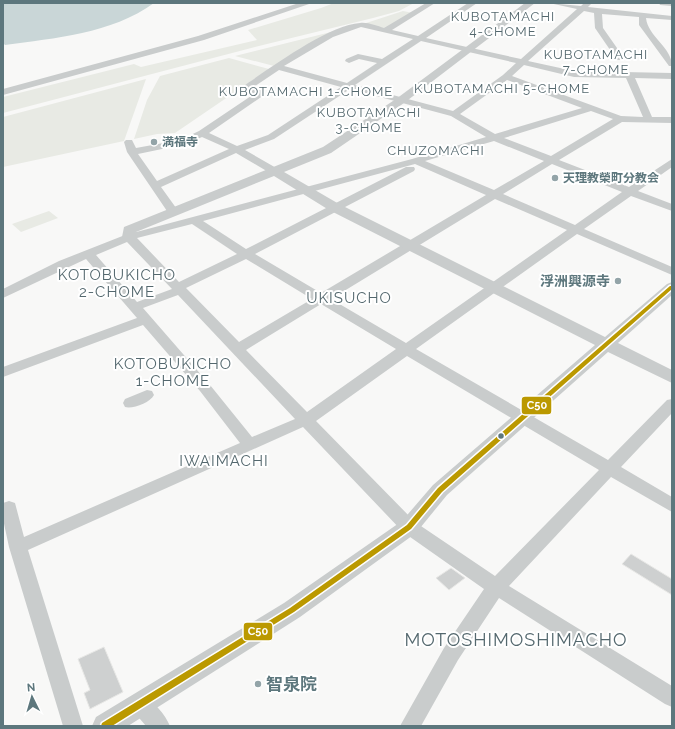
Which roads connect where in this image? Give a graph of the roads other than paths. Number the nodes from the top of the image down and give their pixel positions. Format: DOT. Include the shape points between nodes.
graph roads {
  1 [pos="308,3"];
  2 [pos="431,3"];
  3 [pos="473,3"];
  4 [pos="531,3"];
  5 [pos="553,3"];
  6 [pos="663,3"];
  7 [pos="672,4"];
  8 [pos="584,6"];
  9 [pos="598,11"];
  10 [pos="642,15"];
  11 [pos="672,18"];
  12 [pos="385,31"];
  13 [pos="419,39"];
  14 [pos="469,50"];
  15 [pos="620,58"];
  16 [pos="349,61"];
  17 [pos="383,62"];
  18 [pos="522,62"];
  19 [pos="672,64"];
  20 [pos="278,67"];
  21 [pos="506,76"];
  22 [pos="629,76"];
  23 [pos="672,76"];
  24 [pos="348,85"];
  25 [pos="3,92"];
  26 [pos="401,100"];
  27 [pos="589,109"];
  28 [pos="454,114"];
  29 [pos="620,119"];
  30 [pos="649,120"];
  31 [pos="672,120"];
  32 [pos="202,133"];
  33 [pos="493,137"];
  34 [pos="237,149"];
  35 [pos="550,161"];
  36 [pos="418,162"];
  37 [pos="672,162"];
  38 [pos="274,171"];
  39 [pos="154,186"];
  40 [pos="307,191"];
  41 [pos="631,192"];
  42 [pos="495,193"];
  43 [pos="334,207"];
  44 [pos="672,208"];
  45 [pos="173,212"];
  46 [pos="195,221"];
  47 [pos="577,229"];
  48 [pos="129,237"];
  49 [pos="410,245"];
  50 [pos="88,253"];
  51 [pos="246,254"];
  52 [pos="672,271"];
  53 [pos="495,287"];
  54 [pos="672,287"];
  55 [pos="179,289"];
  56 [pos="3,294"];
  57 [pos="321,299"];
  58 [pos="135,307"];
  59 [pos="146,319"];
  60 [pos="605,345"];
  61 [pos="238,349"];
  62 [pos="407,349"];
  63 [pos="3,372"];
  64 [pos="672,377"];
  65 [pos="147,395"];
  66 [pos="130,403"];
  67 [pos="672,404"];
  68 [pos="522,417"];
  69 [pos="306,420"];
  70 [pos="250,445"];
  71 [pos="609,468"];
  72 [pos="672,505"];
  73 [pos="9,508"];
  74 [pos="409,527"];
  75 [pos="18,547"];
  76 [pos="496,587"];
  77 [pos="672,696"];
  78 [pos="141,705"];
  79 [pos="73,726"];
  80 [pos="105,726"];
  81 [pos="160,726"];
  82 [pos="410,726"];
  1 -- 25 [label="street" via="201,38"];
  2 -- 12 [label="street"];
  3 -- 13 [label="street"];
  4 -- 14 [label="street"];
  5 -- 8 [label="street"];
  6 -- 7 [label="street"];
  8 -- 9 [label="street"];
  8 -- 18 [label="street"];
  9 -- 10 [label="street"];
  9 -- 15 [label="street" via="599,28"];
  10 -- 11 [label="street"];
  10 -- 19 [label="street" via="643,25"];
  12 -- 13 [label="street"];
  12 -- 20 [label="street" via="361,25 341,30"];
  13 -- 14 [label="street"];
  13 -- 17 [label="street"];
  14 -- 18 [label="street"];
  14 -- 26 [label="street"];
  16 -- 17 [label="street" via="358,56"];
  17 -- 24 [label="street"];
  18 -- 21 [label="street"];
  18 -- 22 [label="street" via="574,74"];
  20 -- 24 [label="street"];
  20 -- 32 [label="street" via="246,89 261,93"];
  21 -- 27 [label="street"];
  21 -- 28 [label="street"];
  22 -- 23 [label="street"];
  22 -- 30 [label="street"];
  24 -- 26 [label="street"];
  24 -- 34 [label="street" via="271,137"];
  26 -- 28 [label="street"];
  26 -- 38 [label="street" via="327,150"];
  27 -- 29 [label="street"];
  27 -- 33 [label="street"];
  28 -- 33 [label="street"];
  29 -- 30 [label="street"];
  29 -- 35 [label="street"];
  30 -- 31 [label="street"];
  32 -- 34 [label="street"];
  32 -- 39 [label="street" via="183,142 130,147"];
  33 -- 35 [label="street"];
  33 -- 36 [label="street"];
  34 -- 38 [label="street"];
  34 -- 39 [label="street"];
  35 -- 41 [label="street"];
  35 -- 42 [label="street"];
  36 -- 40 [label="street"];
  36 -- 42 [label="street"];
  36 -- 43 [label="street"];
  37 -- 41 [label="street"];
  38 -- 40 [label="street"];
  38 -- 45 [label="street"];
  39 -- 45 [label="street"];
  40 -- 43 [label="street"];
  40 -- 46 [label="street"];
  41 -- 44 [label="street"];
  41 -- 47 [label="street"];
  42 -- 47 [label="street"];
  42 -- 49 [label="street"];
  43 -- 49 [label="street"];
  43 -- 51 [label="street"];
  45 -- 48 [label="street" via="129,230"];
  46 -- 48 [label="street"];
  46 -- 51 [label="street"];
  47 -- 52 [label="street"];
  47 -- 53 [label="street"];
  48 -- 50 [label="street"];
  48 -- 55 [label="street"];
  49 -- 53 [label="street"];
  49 -- 57 [label="street"];
  50 -- 56 [label="street"];
  50 -- 58 [label="street"];
  51 -- 55 [label="street"];
  51 -- 57 [label="street"];
  53 -- 60 [label="street"];
  53 -- 62 [label="street"];
  54 -- 60 [label="street"];
  55 -- 58 [label="street"];
  55 -- 61 [label="street"];
  57 -- 61 [label="street"];
  57 -- 62 [label="street"];
  58 -- 59 [label="street"];
  59 -- 63 [label="street"];
  59 -- 70 [label="street"];
  60 -- 64 [label="street"];
  60 -- 68 [label="street"];
  61 -- 69 [label="street"];
  62 -- 68 [label="street"];
  62 -- 69 [label="street"];
  65 -- 66 [label="street"];
  67 -- 71 [label="street"];
  68 -- 71 [label="street"];
  68 -- 74 [label="street" via="440,490"];
  69 -- 70 [label="street"];
  69 -- 74 [label="street"];
  70 -- 75 [label="street"];
  71 -- 72 [label="street"];
  71 -- 76 [label="street"];
  73 -- 75 [label="street"];
  74 -- 76 [label="street"];
  74 -- 78 [label="street" via="292,610"];
  75 -- 79 [label="street"];
  76 -- 77 [label="street"];
  76 -- 82 [label="street" via="451,654"];
  78 -- 80 [label="street"];
  78 -- 81 [label="street"];
}
